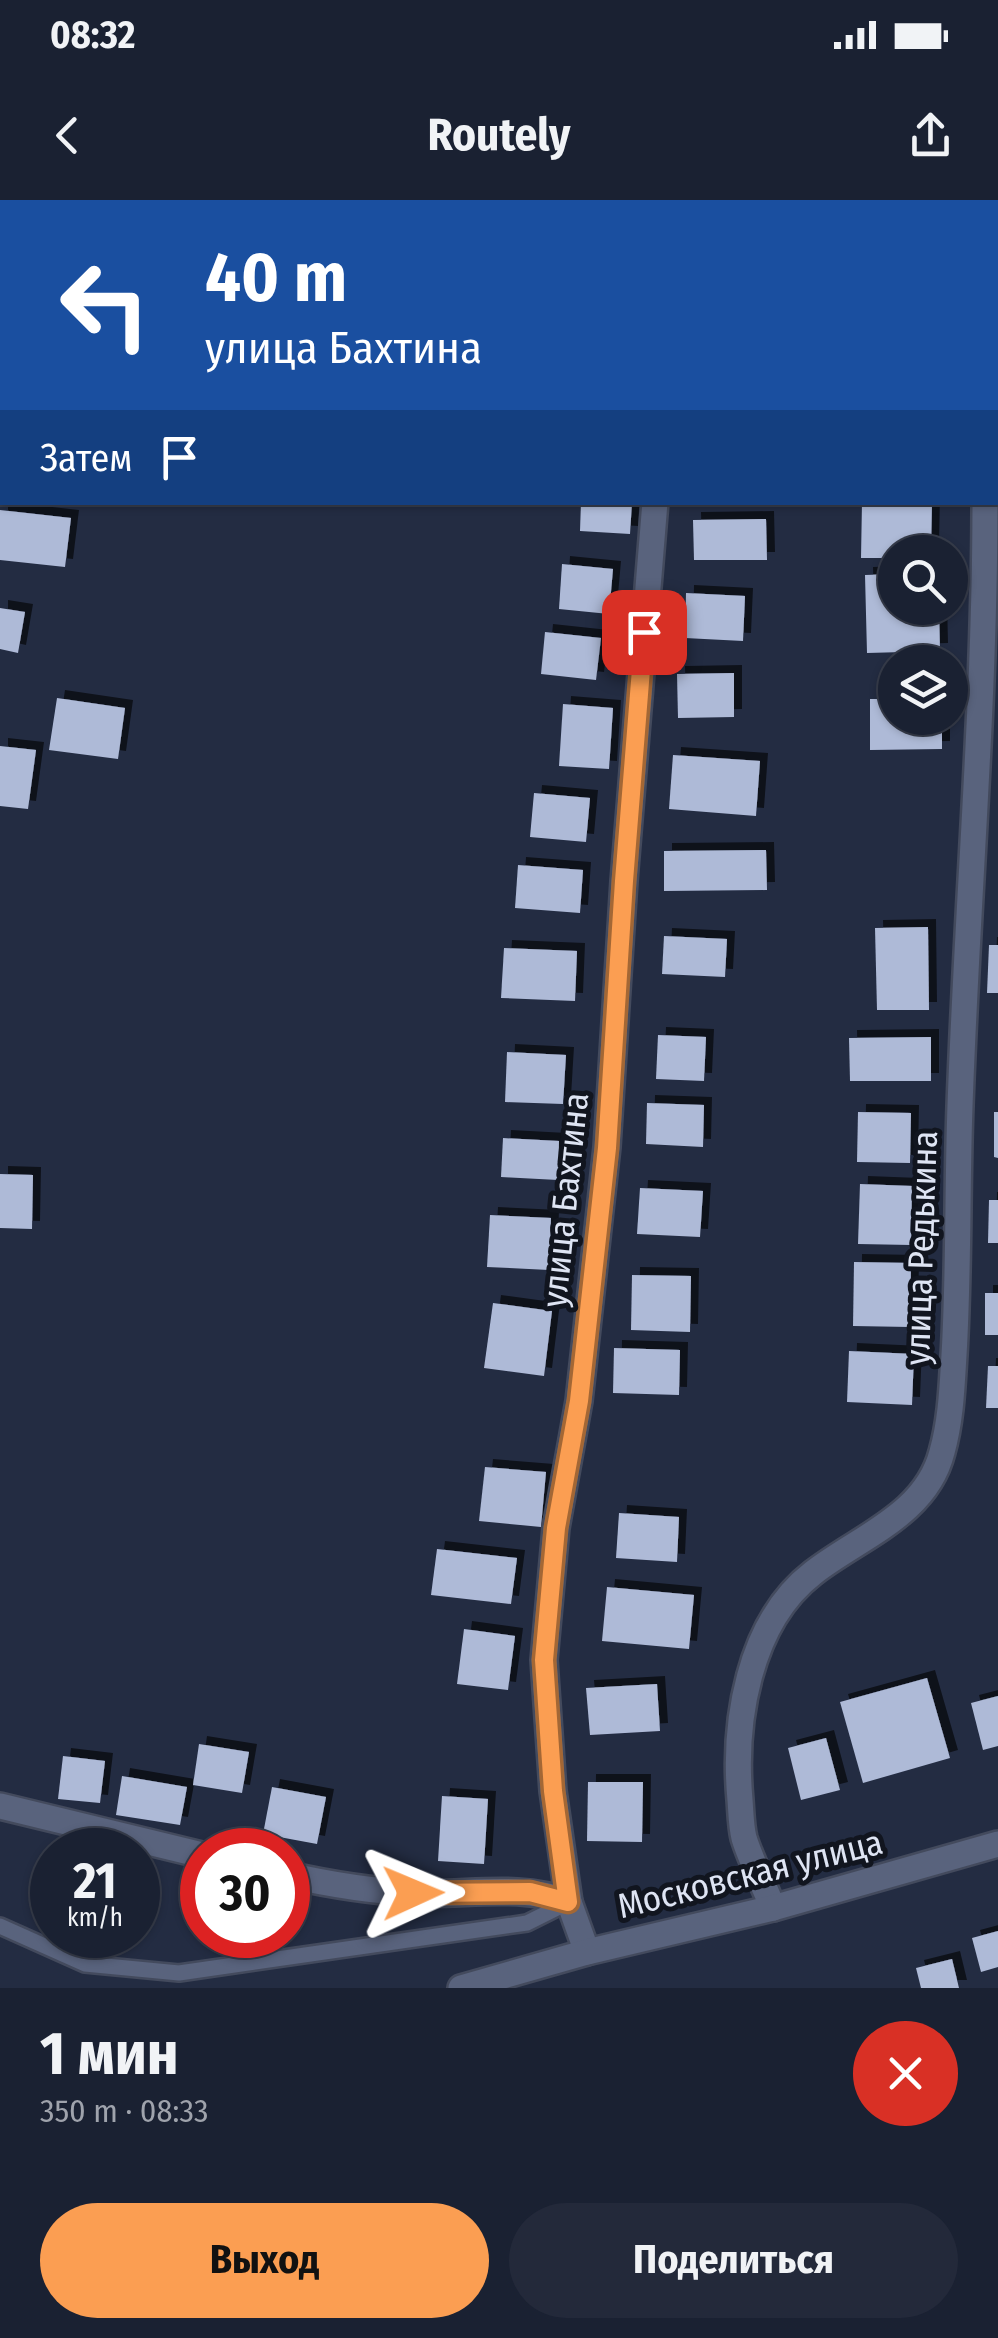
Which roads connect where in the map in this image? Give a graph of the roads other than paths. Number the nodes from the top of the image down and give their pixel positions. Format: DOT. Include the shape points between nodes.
graph roads {
  1 [pos="656,505"];
  2 [pos="985,505"];
  3 [pos="0,1806"];
  4 [pos="998,1844"];
  5 [pos="180,1850"];
  6 [pos="310,1880"];
  7 [pos="568,1902"];
  8 [pos="773,1908"];
  9 [pos="0,1926"];
  10 [pos="587,1952"];
  11 [pos="461,1988"];
  1 -- 7 [label="street, улица Бахтина" via="607,1148 544,1660"];
  2 -- 8 [label="street, улица Редькина" via="950,1410 942,1455 920,1494 786,1597 758,1654 738,1742 739,1786 744,1836"];
  3 -- 5 [label="street"];
  4 -- 8 [label="street, Московская улица"];
  6 -- 7 [label="street" via="413,1893 530,1892"];
  7 -- 9 [label="lane" via="527,1923 179,1973 85,1964"];
  7 -- 10 [label="street, улица Бахтина"];
  8 -- 10 [label="street, Московская улица"];
  10 -- 11 [label="street, Московская улица"];
}
